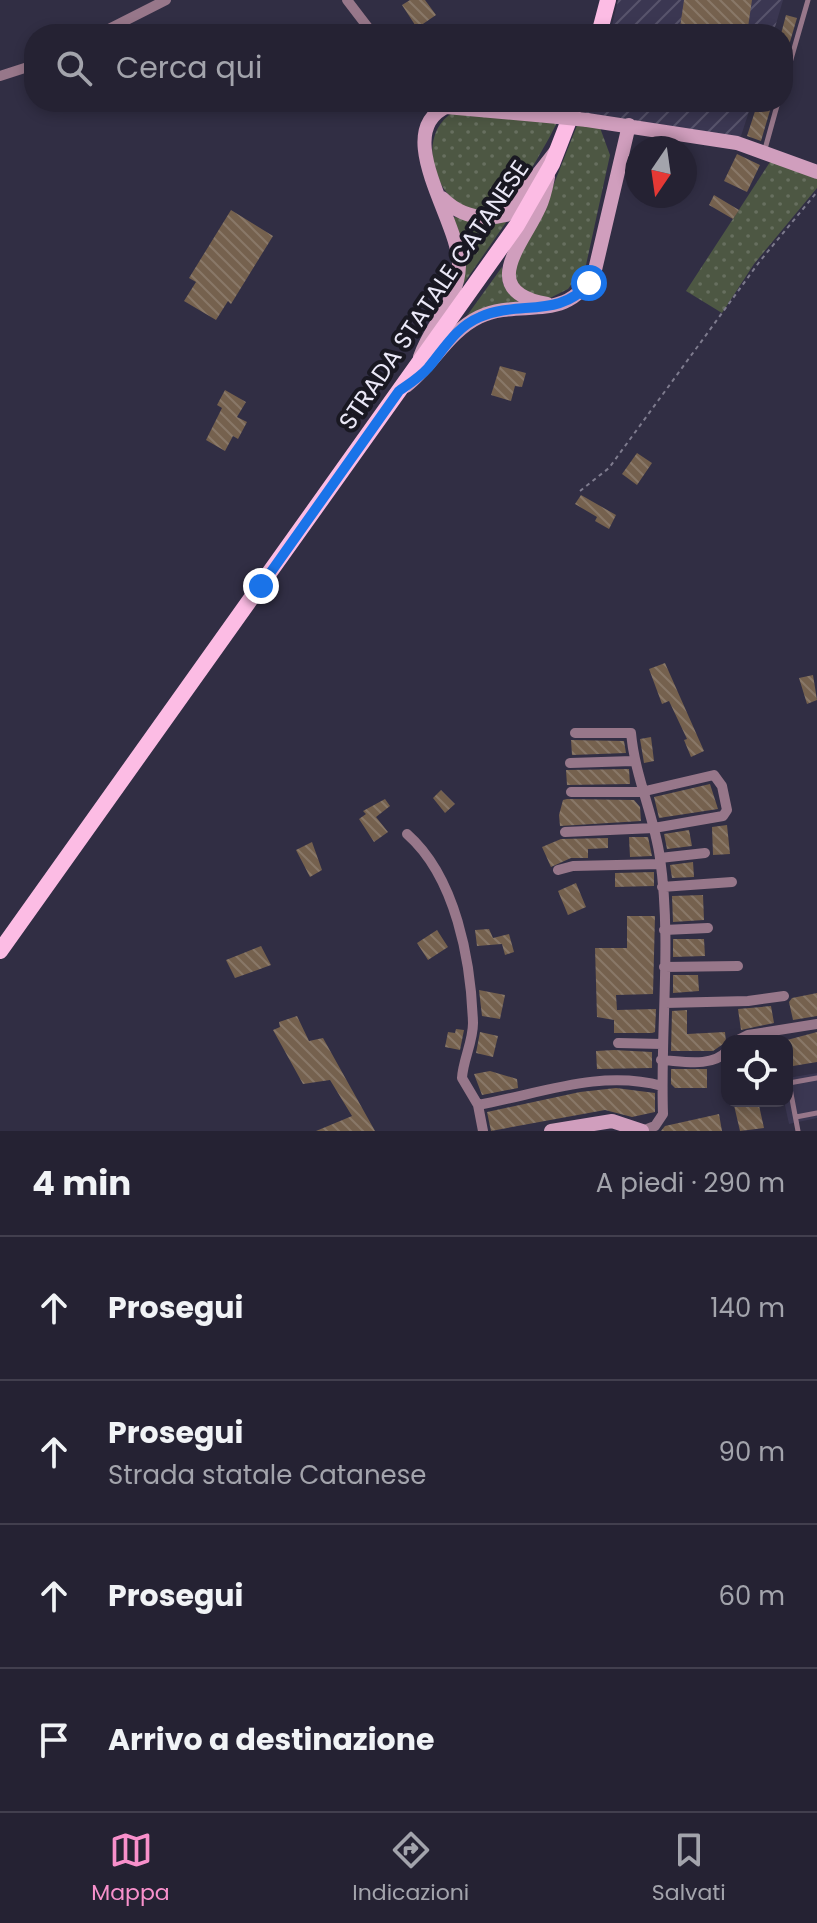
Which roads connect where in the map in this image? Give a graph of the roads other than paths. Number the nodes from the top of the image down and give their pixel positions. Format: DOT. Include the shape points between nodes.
graph roads {
  1 [pos="166,0"];
  2 [pos="347,0"];
  3 [pos="608,0"];
  4 [pos="808,0"];
  5 [pos="119,24"];
  6 [pos="365,24"];
  7 [pos="602,24"];
  8 [pos="793,52"];
  9 [pos="24,68"];
  10 [pos="0,76"];
  11 [pos="430,112"];
  12 [pos="502,112"];
  13 [pos="572,112"];
  14 [pos="775,112"];
  15 [pos="629,125"];
  16 [pos="559,147"];
  17 [pos="764,150"];
  18 [pos="552,164"];
  19 [pos="817,172"];
  20 [pos="439,195"];
  21 [pos="555,305"];
  22 [pos="417,367"];
  23 [pos="399,391"];
  24 [pos="575,733"];
  25 [pos="633,761"];
  26 [pos="570,763"];
  27 [pos="571,792"];
  28 [pos="641,792"];
  29 [pos="654,828"];
  30 [pos="565,832"];
  31 [pos="407,834"];
  32 [pos="705,853"];
  33 [pos="660,861"];
  34 [pos="558,870"];
  35 [pos="732,882"];
  36 [pos="662,887"];
  37 [pos="708,928"];
  38 [pos="664,930"];
  39 [pos="0,951"];
  40 [pos="738,966"];
  41 [pos="664,967"];
  42 [pos="784,996"];
  43 [pos="665,1003"];
  44 [pos="817,1024"];
  45 [pos="748,1035"];
  46 [pos="618,1043"];
  47 [pos="662,1044"];
  48 [pos="721,1054"];
  49 [pos="661,1060"];
  50 [pos="817,1078"];
  51 [pos="662,1086"];
  52 [pos="478,1105"];
  53 [pos="817,1113"];
  54 [pos="796,1117"];
  55 [pos="483,1131"];
  56 [pos="551,1131"];
  57 [pos="642,1131"];
  58 [pos="798,1131"];
  1 -- 5 [label="street"];
  2 -- 6 [label="street"];
  3 -- 7 [label="main road"];
  4 -- 8 [label="lane"];
  9 -- 10 [label="street"];
  11 -- 20 [label="street" via="425,153"];
  12 -- 15 [label="street, bridge"];
  13 -- 16 [label="main road, STRADA STATALE CATANESE"];
  14 -- 17 [label="lane"];
  15 -- 17 [label="street"];
  15 -- 21 [label="street" via="595,270 583,290"];
  16 -- 18 [label="main road, STRADA STATALE CATANESE"];
  16 -- 20 [label="street" via="506,215 476,217 450,207"];
  17 -- 19 [label="street"];
  18 -- 21 [label="street" via="540,207 514,251 509,275 515,291"];
  18 -- 22 [label="main road, STRADA STATALE CATANESE" via="517,225"];
  20 -- 22 [label="street" via="458,245 457,282 427,336"];
  21 -- 23 [label="street" via="482,316 459,330 426,370"];
  22 -- 23 [label="main road, STRADA STATALE CATANESE"];
  23 -- 39 [label="main road, STRADA STATALE CATANESE"];
  24 -- 25 [label="street" via="631,733"];
  25 -- 26 [label="street"];
  25 -- 28 [label="street"];
  27 -- 28 [label="street"];
  28 -- 29 [label="street"];
  28 -- 29 [label="street" via="714,775 722,786 727,810 723,816"];
  29 -- 30 [label="street"];
  29 -- 33 [label="street"];
  31 -- 52 [label="street" via="441,883 456,918 473,1026 462,1078"];
  32 -- 33 [label="street"];
  33 -- 34 [label="street"];
  33 -- 36 [label="street"];
  35 -- 36 [label="street"];
  36 -- 38 [label="street"];
  37 -- 38 [label="street"];
  38 -- 41 [label="street"];
  40 -- 41 [label="street"];
  41 -- 43 [label="street"];
  42 -- 43 [label="street"];
  43 -- 47 [label="street"];
  44 -- 45 [label="street"];
  46 -- 47 [label="street"];
  47 -- 49 [label="street"];
  48 -- 49 [label="street" via="708,1061"];
  49 -- 51 [label="street"];
  50 -- 54 [label="lane" via="789,1083"];
  51 -- 52 [label="street" via="638,1079 595,1078"];
  51 -- 57 [label="street" via="667,1112"];
  52 -- 55 [label="street"];
  53 -- 54 [label="lane"];
  54 -- 58 [label="lane"];
  56 -- 57 [label="street" via="612,1121"];
}
